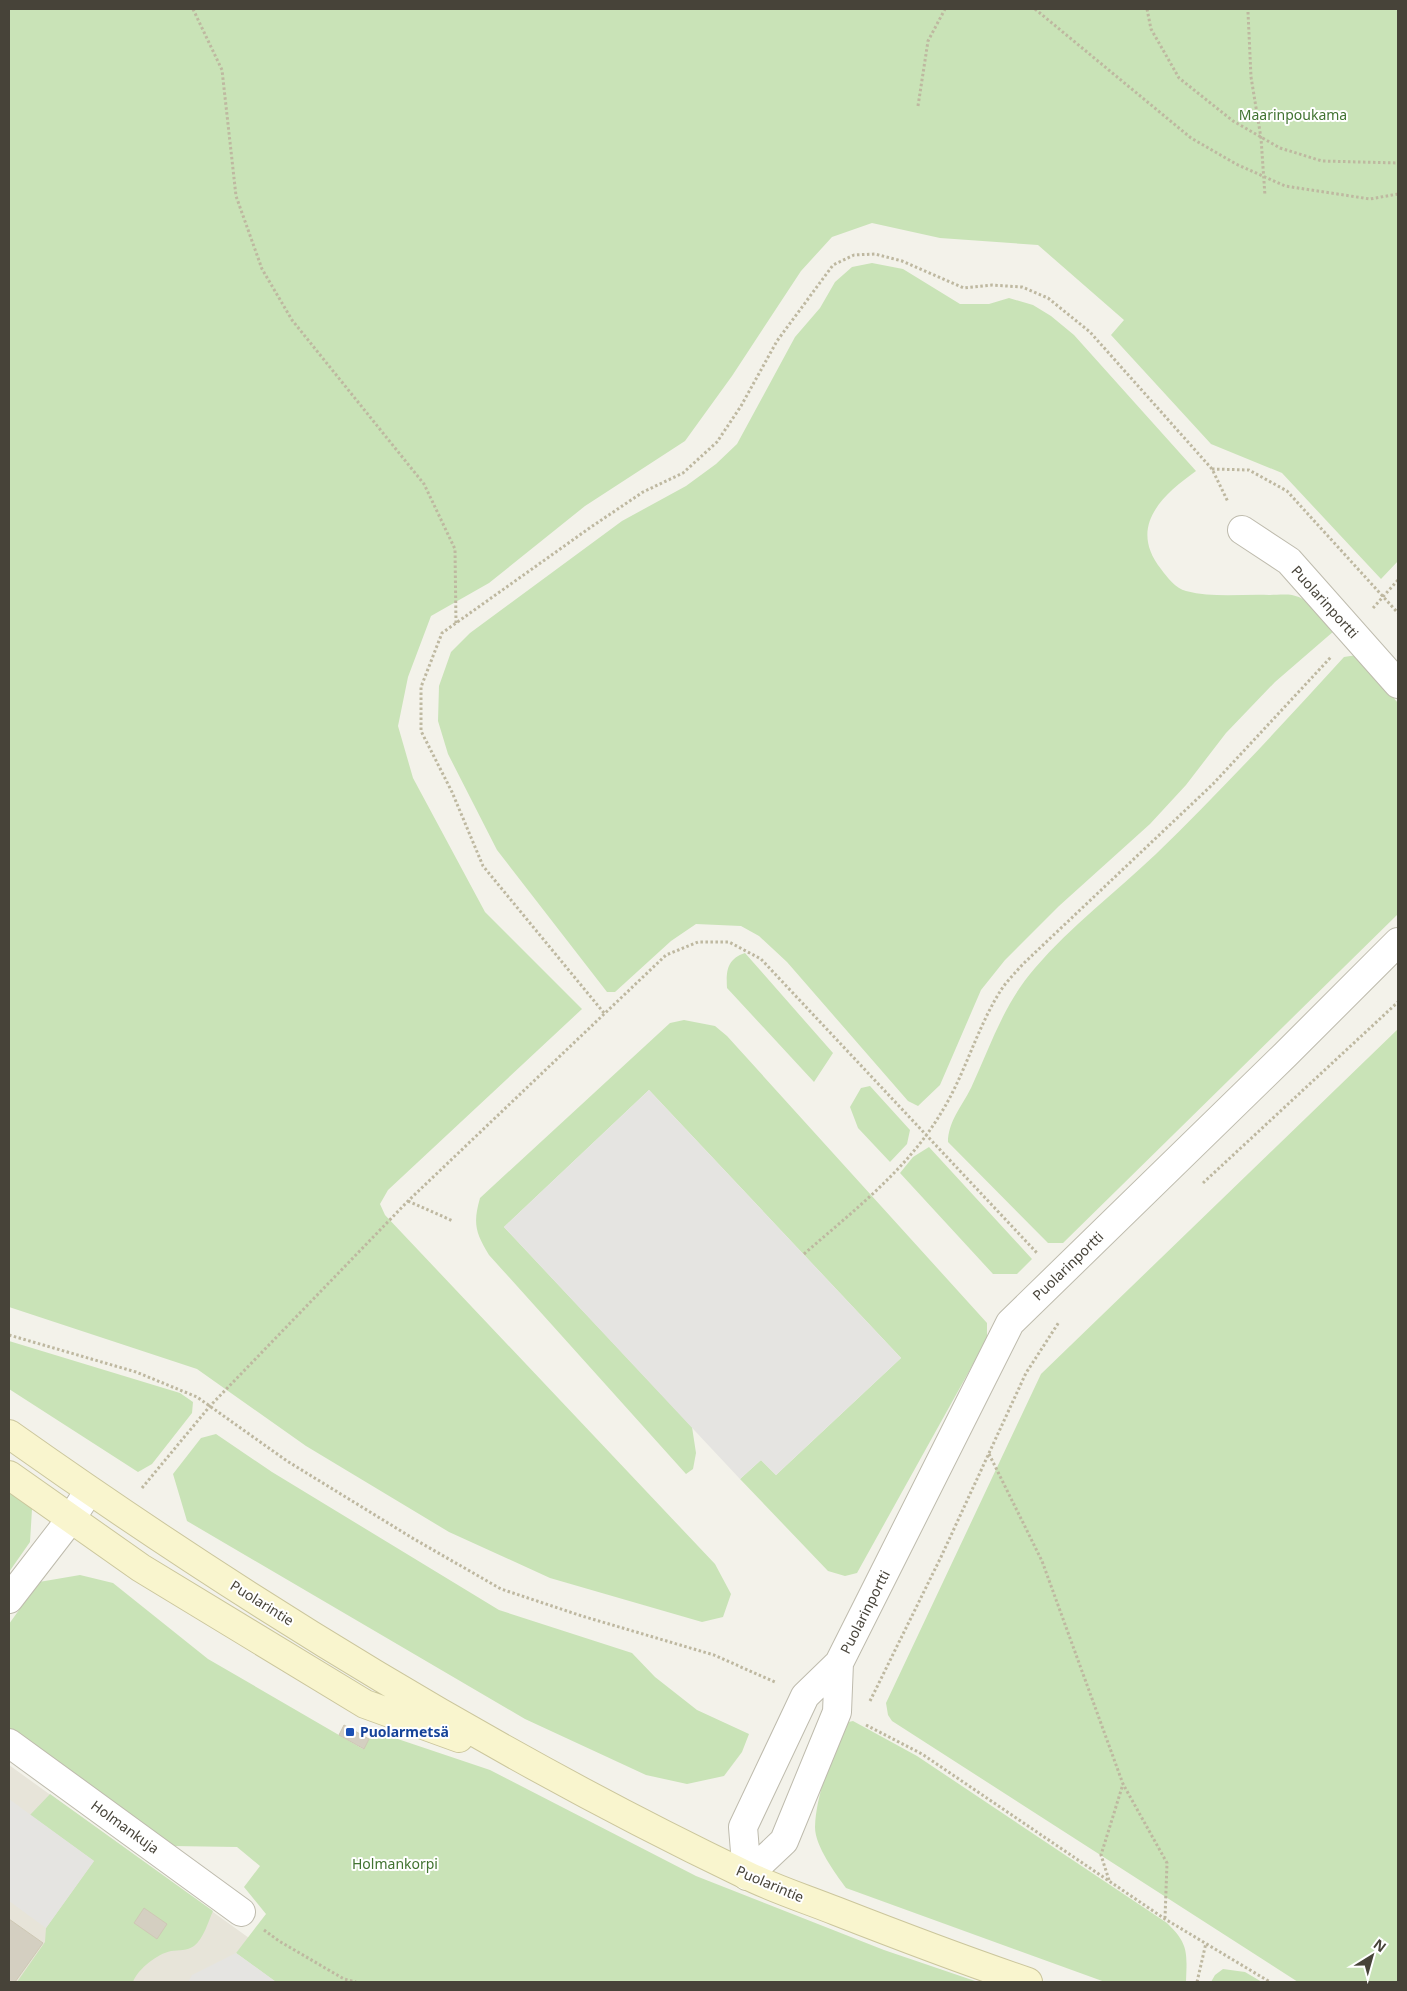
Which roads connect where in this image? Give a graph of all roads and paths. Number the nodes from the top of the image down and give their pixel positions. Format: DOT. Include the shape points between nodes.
graph roads {
  1 [pos="193,9"];
  2 [pos="945,9"];
  3 [pos="1034,9"];
  4 [pos="1147,9"];
  5 [pos="1248,12"];
  6 [pos="918,106"];
  7 [pos="1261,138"];
  8 [pos="1398,164"];
  9 [pos="1264,177"];
  10 [pos="1398,194"];
  11 [pos="1265,196"];
  12 [pos="1212,469"];
  13 [pos="1242,530"];
  14 [pos="1398,580"];
  15 [pos="1382,597"];
  16 [pos="1398,613"];
  17 [pos="456,624"];
  18 [pos="1353,633"];
  19 [pos="1398,684"];
  20 [pos="1398,942"];
  21 [pos="1398,1002"];
  22 [pos="604,1013"];
  23 [pos="925,1136"];
  24 [pos="1201,1184"];
  25 [pos="408,1201"];
  26 [pos="453,1221"];
  27 [pos="804,1254"];
  28 [pos="1058,1276"];
  29 [pos="1064,1314"];
  30 [pos="9,1335"];
  31 [pos="210,1406"];
  32 [pos="9,1434"];
  33 [pos="989,1454"];
  34 [pos="9,1475"];
  35 [pos="142,1488"];
  36 [pos="90,1491"];
  37 [pos="70,1520"];
  38 [pos="9,1599"];
  39 [pos="840,1663"];
  40 [pos="805,1696"];
  41 [pos="849,1717"];
  42 [pos="9,1743"];
  43 [pos="522,1761"];
  44 [pos="1123,1784"];
  45 [pos="747,1876"];
  46 [pos="1109,1881"];
  47 [pos="240,1912"];
  48 [pos="1165,1919"];
  49 [pos="1206,1943"];
  50 [pos="356,1982"];
  51 [pos="1028,1982"];
  52 [pos="1197,1982"];
  53 [pos="1270,1982"];
  1 -- 17 [label="path" via="222,70 236,196 262,269 292,320 424,484 454,549"];
  2 -- 6 [label="path" via="928,41"];
  3 -- 9 [label="path" via="1191,138"];
  4 -- 7 [label="path" via="1151,29 1179,78 1233,121"];
  5 -- 7 [label="path" via="1250,77"];
  7 -- 8 [label="path" via="1280,148 1322,161"];
  7 -- 9 [label="path"];
  9 -- 10 [label="path" via="1285,186 1370,199"];
  9 -- 11 [label="path"];
  12 -- 13 [label="path"];
  12 -- 15 [label="path" via="1249,470 1287,491"];
  12 -- 17 [label="path" via="1090,332 1048,298 1022,287 992,285 964,288 902,261 874,254 854,255 833,265 777,341 717,442 684,473 643,492"];
  13 -- 18 [label="street, Puolarinportti" via="1289,561"];
  14 -- 15 [label="path"];
  15 -- 16 [label="path"];
  15 -- 18 [label="path"];
  17 -- 22 [label="path" via="442,633 422,687 421,732 452,792 483,866"];
  18 -- 19 [label="street, Puolarinportti"];
  18 -- 23 [label="path" via="1213,784 1023,964 989,1013 957,1084"];
  20 -- 28 [label="street, Puolarinportti"];
  21 -- 24 [label="path"];
  22 -- 23 [label="path" via="666,955 698,942 729,942 762,959"];
  22 -- 25 [label="path"];
  23 -- 27 [label="path" via="884,1184"];
  23 -- 28 [label="path"];
  25 -- 26 [label="path"];
  25 -- 31 [label="path"];
  28 -- 39 [label="street, Puolarinportti" via="1010,1322"];
  29 -- 33 [label="path" via="1026,1373"];
  30 -- 31 [label="path" via="136,1372 177,1387"];
  31 -- 35 [label="path"];
  31 -- 40 [label="path" via="287,1461 414,1540 501,1589 714,1655"];
  32 -- 36 [label="main road, Puolarintie"];
  33 -- 41 [label="path" via="941,1557"];
  33 -- 44 [label="path" via="1042,1561"];
  34 -- 37 [label="main road, Puolarintie"];
  36 -- 37 [label="street"];
  36 -- 43 [label="main road, Puolarintie" via="158,1538 348,1658"];
  37 -- 38 [label="street"];
  37 -- 43 [label="main road, Puolarintie" via="141,1568 365,1704"];
  39 -- 40 [label="street, Puolarinportti"];
  39 -- 41 [label="street, Puolarinportti"];
  40 -- 45 [label="street, Puolarinportti" via="743,1827"];
  41 -- 45 [label="street, Puolarinportti" via="784,1841"];
  41 -- 46 [label="path" via="922,1754"];
  42 -- 47 [label="street, Holmankuja"];
  43 -- 45 [label="main road, Puolarintie"];
  44 -- 46 [label="path" via="1101,1855"];
  44 -- 48 [label="path" via="1168,1863"];
  45 -- 51 [label="main road, Puolarintie" via="962,1960"];
  46 -- 48 [label="path"];
  47 -- 50 [label="path" via="279,1941 344,1979"];
  48 -- 49 [label="path"];
  49 -- 52 [label="path"];
  49 -- 53 [label="path"];
}
